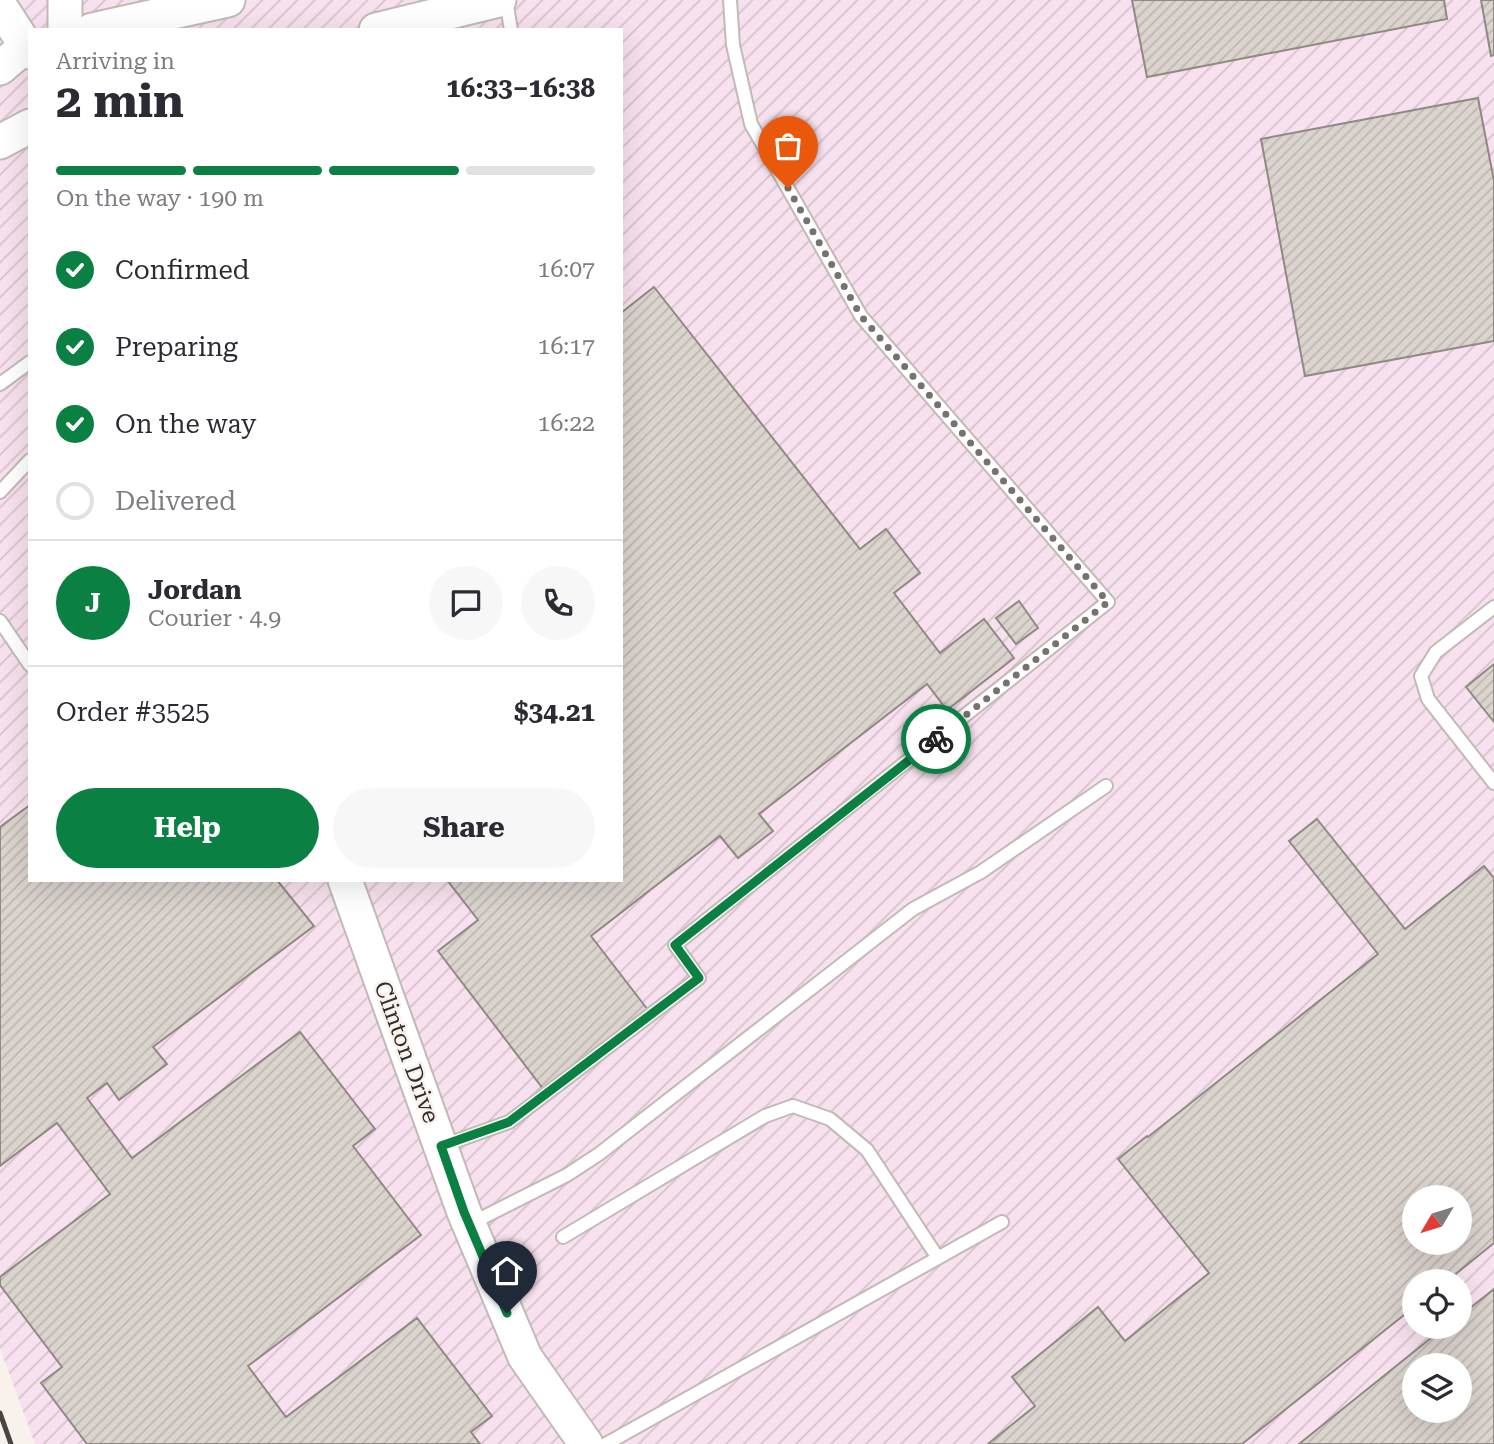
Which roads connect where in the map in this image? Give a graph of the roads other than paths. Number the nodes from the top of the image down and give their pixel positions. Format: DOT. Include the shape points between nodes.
graph roads {
  1 [pos="65,0"];
  2 [pos="499,0"];
  3 [pos="506,0"];
  4 [pos="730,0"];
  5 [pos="221,1"];
  6 [pos="0,6"];
  7 [pos="420,25"];
  8 [pos="65,28"];
  9 [pos="101,28"];
  10 [pos="394,28"];
  11 [pos="511,28"];
  12 [pos="28,47"];
  13 [pos="0,68"];
  14 [pos="28,127"];
  15 [pos="0,142"];
  16 [pos="28,363"];
  17 [pos="0,384"];
  18 [pos="28,462"];
  19 [pos="0,492"];
  20 [pos="1494,607"];
  21 [pos="0,621"];
  22 [pos="28,662"];
  23 [pos="1494,783"];
  24 [pos="1106,786"];
  25 [pos="346,882"];
  26 [pos="441,1146"];
  27 [pos="1002,1222"];
  28 [pos="470,1224"];
  29 [pos="563,1237"];
  30 [pos="938,1258"];
  31 [pos="586,1444"];
  32 [pos="606,1444"];
  1 -- 8 [label="main road"];
  2 -- 7 [label="main road"];
  3 -- 11 [label="lane"];
  4 -- 26 [label="lane" via="733,46 751,124 861,316 1108,602 675,945 699,978 509,1122"];
  5 -- 9 [label="main road"];
  6 -- 12 [label="main road"];
  7 -- 10 [label="main road"];
  12 -- 13 [label="main road"];
  14 -- 15 [label="main road"];
  16 -- 17 [label="lane"];
  18 -- 19 [label="lane"];
  20 -- 23 [label="lane" via="1436,652 1421,676 1428,699"];
  21 -- 22 [label="lane"];
  24 -- 28 [label="lane" via="981,872 913,909 599,1154"];
  25 -- 26 [label="main road, Clinton Drive"];
  26 -- 28 [label="main road, Clinton Drive"];
  27 -- 30 [label="lane"];
  28 -- 31 [label="main road, Clinton Drive" via="525,1357"];
  29 -- 30 [label="lane" via="765,1116 793,1106 831,1119 867,1150"];
  30 -- 32 [label="lane"];
}
